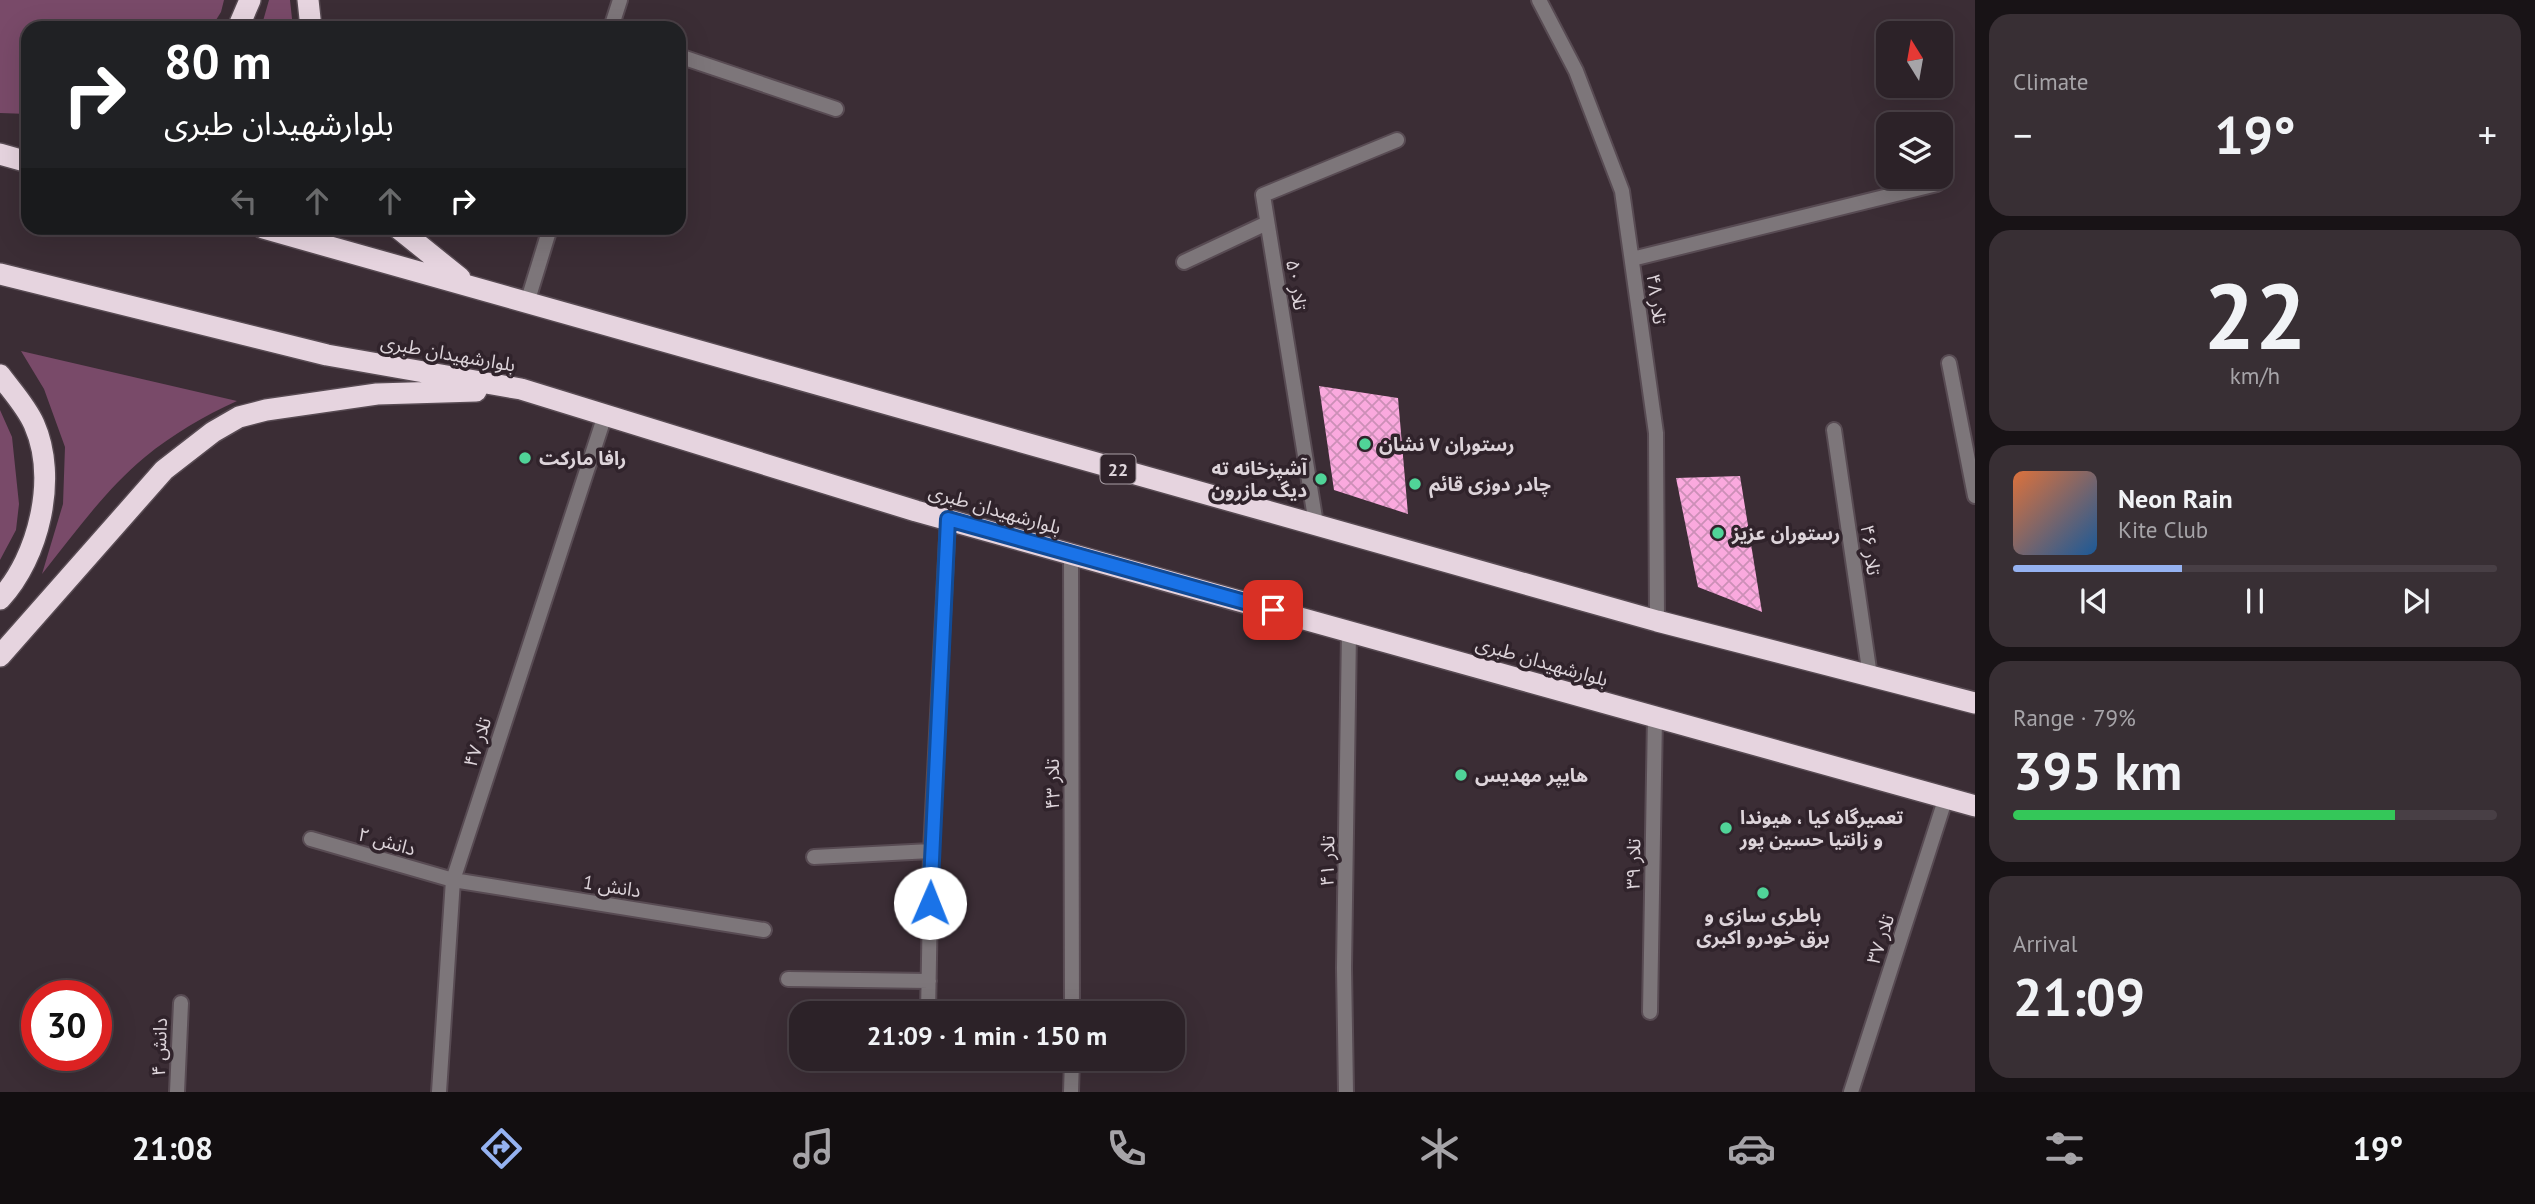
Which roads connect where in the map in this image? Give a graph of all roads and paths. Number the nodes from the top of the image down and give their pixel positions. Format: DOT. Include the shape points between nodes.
graph roads {
  1 [pos="250,0"];
  2 [pos="308,0"];
  3 [pos="620,0"];
  4 [pos="1539,0"];
  5 [pos="241,21"];
  6 [pos="310,21"];
  7 [pos="613,21"];
  8 [pos="686,58"];
  9 [pos="836,109"];
  10 [pos="1397,140"];
  11 [pos="21,149"];
  12 [pos="0,152"];
  13 [pos="21,160"];
  14 [pos="1917,189"];
  15 [pos="1267,223"];
  16 [pos="288,235"];
  17 [pos="407,235"];
  18 [pos="548,235"];
  19 [pos="1632,259"];
  20 [pos="1184,262"];
  21 [pos="0,274"];
  22 [pos="470,286"];
  23 [pos="527,303"];
  24 [pos="1949,363"];
  25 [pos="0,375"];
  26 [pos="522,389"];
  27 [pos="605,415"];
  28 [pos="1834,430"];
  29 [pos="1975,496"];
  30 [pos="948,519"];
  31 [pos="1316,524"];
  32 [pos="1071,554"];
  33 [pos="0,599"];
  34 [pos="1657,621"];
  35 [pos="1349,631"];
  36 [pos="0,656"];
  37 [pos="1870,676"];
  38 [pos="1975,703"];
  39 [pos="1655,716"];
  40 [pos="1945,797"];
  41 [pos="1975,806"];
  42 [pos="311,839"];
  43 [pos="931,851"];
  44 [pos="814,857"];
  45 [pos="453,880"];
  46 [pos="764,930"];
  47 [pos="789,979"];
  48 [pos="929,981"];
  49 [pos="929,1001"];
  50 [pos="1072,1001"];
  51 [pos="181,1003"];
  52 [pos="1650,1012"];
  53 [pos="1072,1071"];
  54 [pos="177,1092"];
  55 [pos="439,1092"];
  56 [pos="1072,1092"];
  57 [pos="1346,1092"];
  58 [pos="1851,1092"];
  1 -- 5 [label="highway"];
  2 -- 6 [label="highway"];
  3 -- 7 [label="street"];
  4 -- 19 [label="street, تلار ۴۸" via="1576,71 1622,191"];
  8 -- 9 [label="street"];
  10 -- 15 [label="street, تلار ۵۰" via="1263,195"];
  11 -- 12 [label="highway"];
  12 -- 13 [label="highway"];
  14 -- 19 [label="street"];
  15 -- 20 [label="street"];
  15 -- 31 [label="street, تلار ۵۰"];
  16 -- 22 [label="highway, 22"];
  17 -- 22 [label="highway"];
  18 -- 23 [label="street"];
  19 -- 34 [label="street, تلار ۴۸" via="1656,433"];
  21 -- 26 [label="highway, بلوارشهیدان طبری" via="327,355"];
  22 -- 23 [label="highway, 22"];
  23 -- 31 [label="highway, 22"];
  24 -- 29 [label="street"];
  25 -- 33 [label="highway" via="33,422 46,464 33,548 16,583"];
  26 -- 27 [label="highway, بلوارشهیدان طبری"];
  26 -- 36 [label="highway" via="377,394 239,417 186,450 164,470"];
  27 -- 30 [label="highway, بلوارشهیدان طبری"];
  27 -- 45 [label="street, تلار ۴۷"];
  28 -- 37 [label="street, تلار ۴۶"];
  30 -- 32 [label="highway, بلوارشهیدان طبری"];
  30 -- 43 [label="street"];
  31 -- 34 [label="highway, 22"];
  32 -- 35 [label="highway, بلوارشهیدان طبری"];
  32 -- 50 [label="street, تلار ۴۳"];
  34 -- 37 [label="highway, 22"];
  35 -- 39 [label="highway, بلوارشهیدان طبری"];
  35 -- 57 [label="street, تلار ۴۱"];
  37 -- 38 [label="highway, 22"];
  39 -- 40 [label="highway, بلوارشهیدان طبری"];
  39 -- 52 [label="street, تلار ۳۹"];
  40 -- 41 [label="highway, بلوارشهیدان طبری"];
  40 -- 58 [label="street, تلار ۳۷"];
  42 -- 45 [label="street, دانش ۲"];
  43 -- 44 [label="street"];
  43 -- 48 [label="street"];
  45 -- 46 [label="street, دانش 1"];
  45 -- 55 [label="street, تلار ۴۷"];
  47 -- 48 [label="street"];
  48 -- 49 [label="street"];
  51 -- 54 [label="street, دانش ۴"];
  53 -- 56 [label="street"];
}
